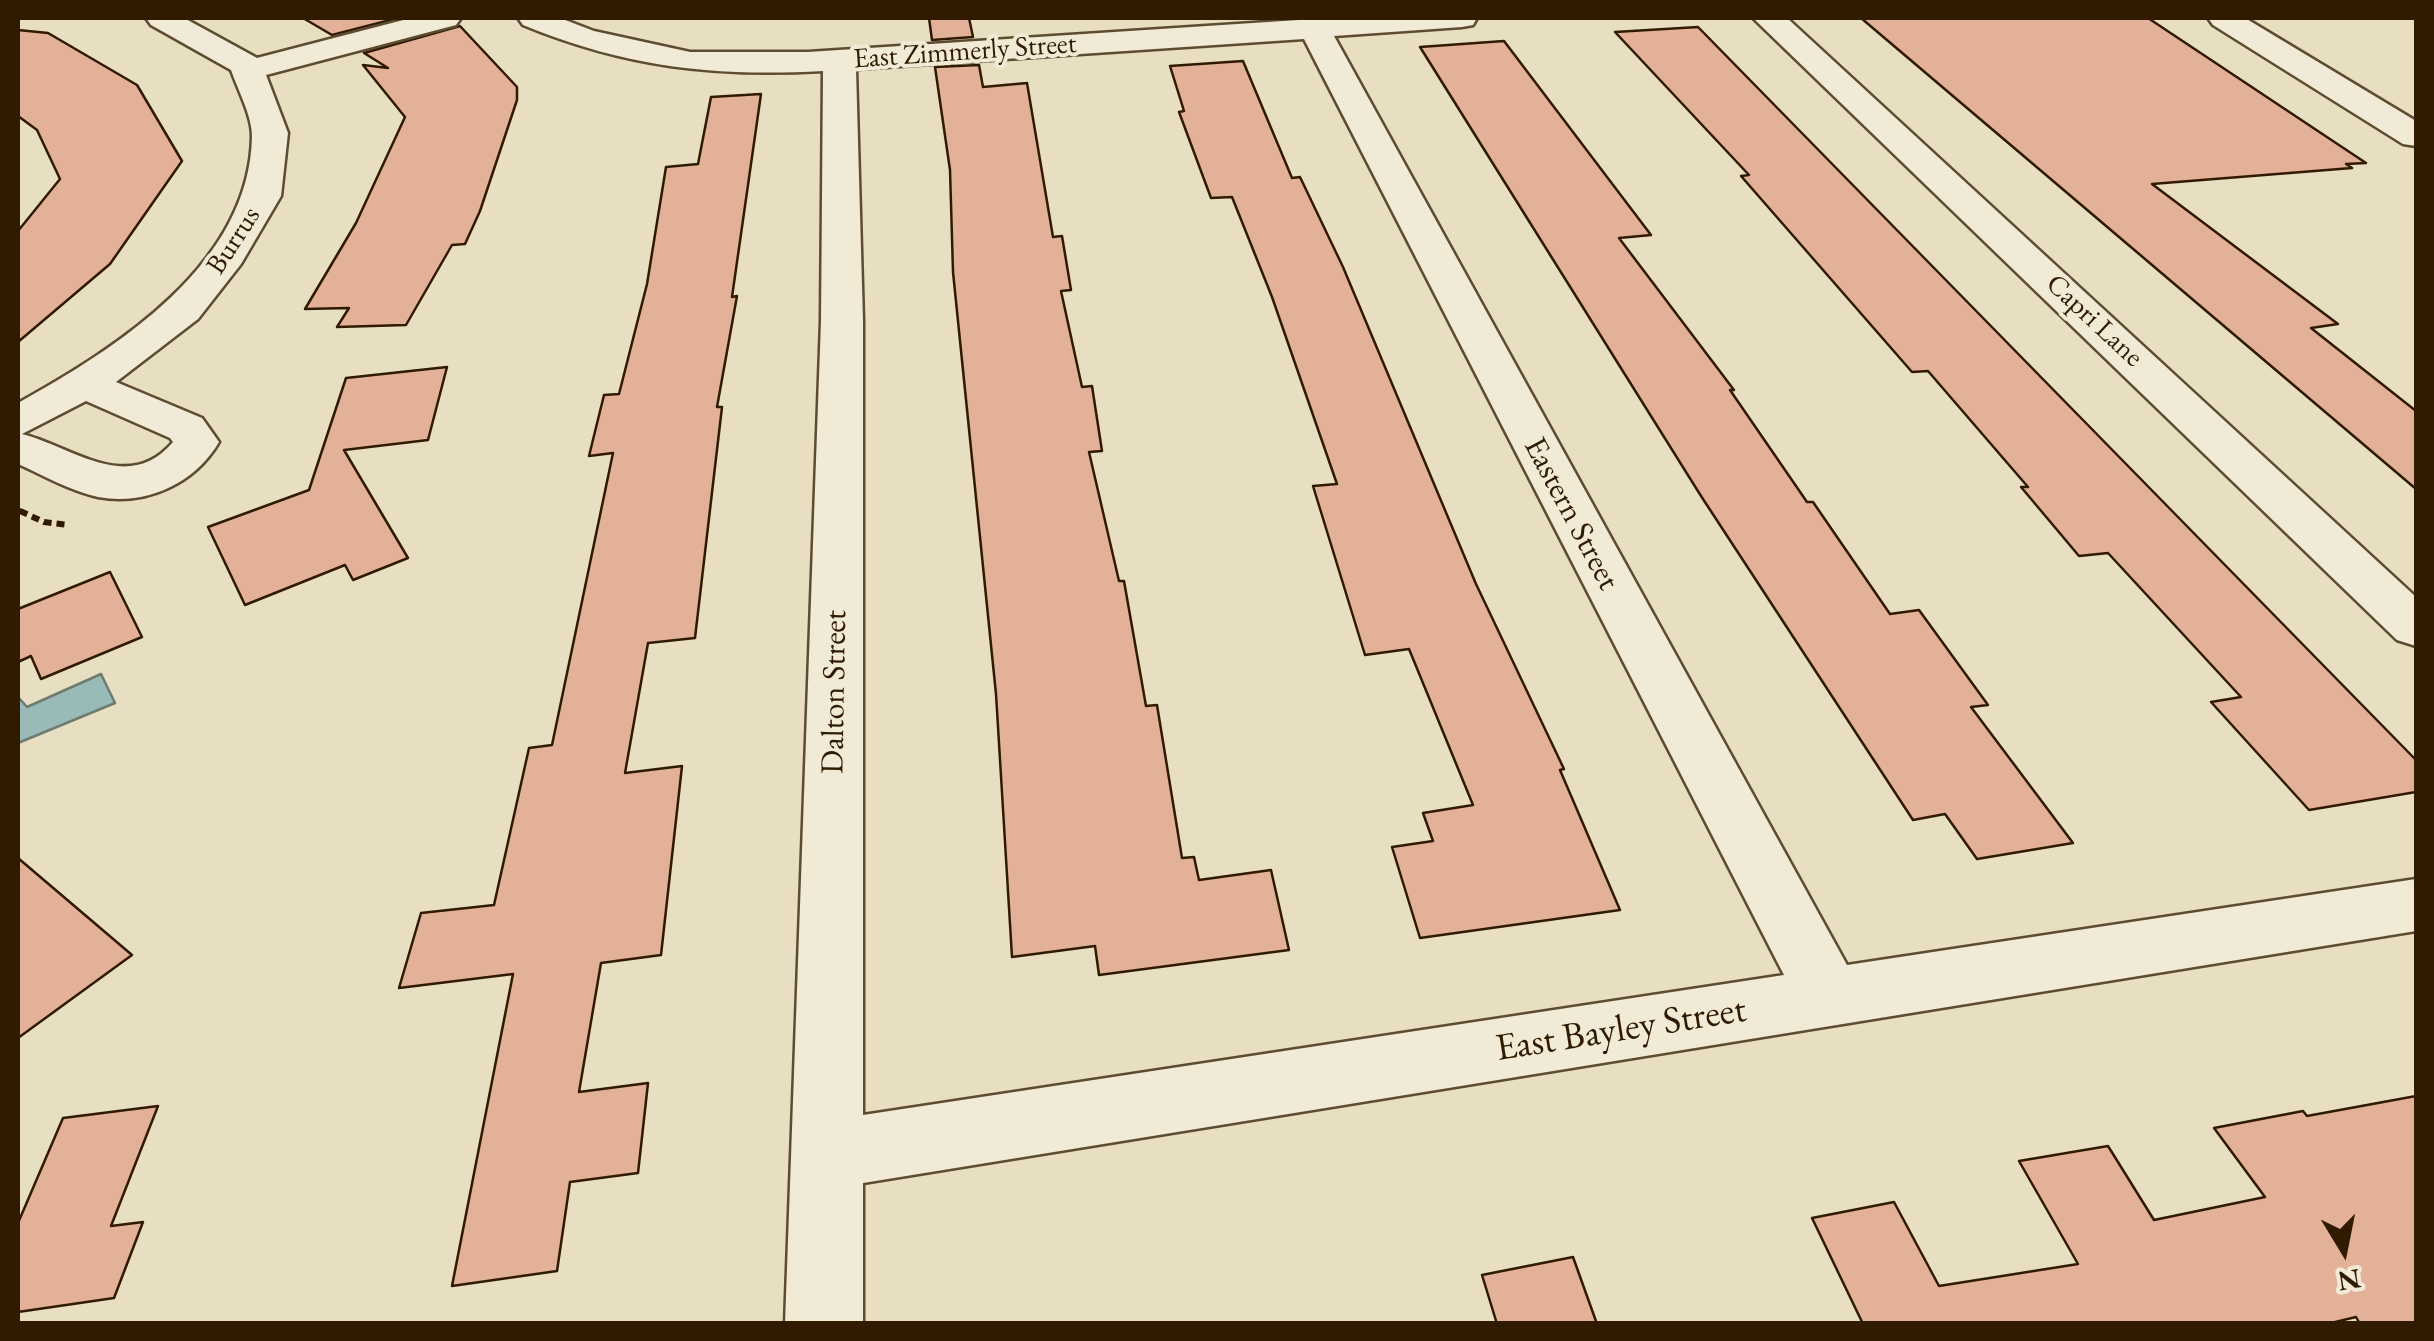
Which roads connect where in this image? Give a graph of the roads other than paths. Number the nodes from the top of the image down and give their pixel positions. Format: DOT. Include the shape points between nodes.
graph roads {
  1 [pos="162,18"];
  2 [pos="445,18"];
  3 [pos="534,18"];
  4 [pos="1462,18"];
  5 [pos="1769,18"];
  6 [pos="2224,18"];
  7 [pos="1314,28"];
  8 [pos="1056,32"];
  9 [pos="840,60"];
  10 [pos="248,70"];
  11 [pos="2416,136"];
  12 [pos="84,384"];
  13 [pos="18,421"];
  14 [pos="18,447"];
  15 [pos="2416,627"];
  16 [pos="2416,906"];
  17 [pos="1830,997"];
  18 [pos="826,1155"];
  19 [pos="824,1324"];
  1 -- 10 [label="street"];
  2 -- 10 [label="street"];
  3 -- 9 [label="street, East Zimmerly Street" via="585,39 690,62"];
  4 -- 7 [label="street, East Zimmerly Street"];
  5 -- 15 [label="street, Capri Lane"];
  6 -- 11 [label="street"];
  7 -- 8 [label="street, East Zimmerly Street"];
  7 -- 17 [label="street, Eastern Street"];
  8 -- 9 [label="street, East Zimmerly Street"];
  9 -- 18 [label="street, Dalton Street" via="842,321"];
  10 -- 12 [label="street, Burrus" via="270,133 262,196 221,264 183,310"];
  12 -- 13 [label="street, Burrus"];
  12 -- 14 [label="street" via="186,428 196,442 191,452 150,478 114,484"];
  16 -- 17 [label="street, East Bayley Street"];
  17 -- 18 [label="street, East Bayley Street"];
  18 -- 19 [label="street, Dalton Street"];
}
